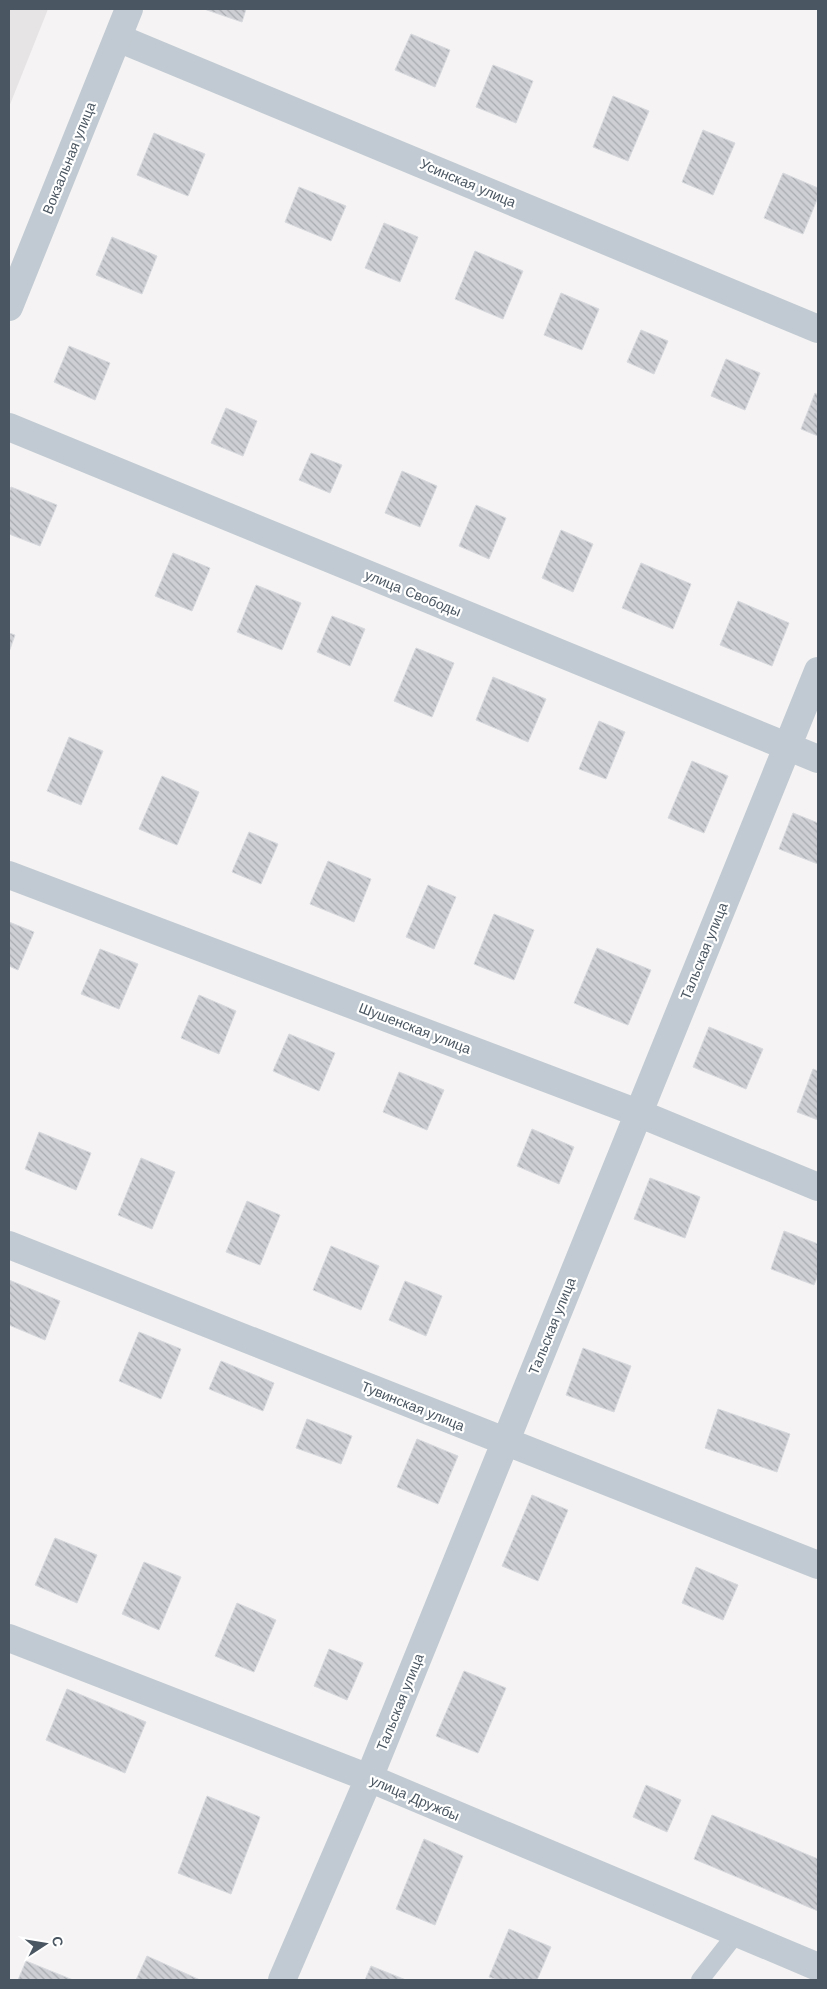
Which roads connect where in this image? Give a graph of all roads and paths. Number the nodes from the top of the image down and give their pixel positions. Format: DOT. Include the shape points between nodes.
graph roads {
  1 [pos="129,9"];
  2 [pos="118,38"];
  3 [pos="9,307"];
  4 [pos="818,329"];
  5 [pos="9,427"];
  6 [pos="818,670"];
  7 [pos="787,746"];
  8 [pos="818,759"];
  9 [pos="9,875"];
  10 [pos="638,1113"];
  11 [pos="818,1187"];
  12 [pos="9,1245"];
  13 [pos="504,1442"];
  14 [pos="818,1565"];
  15 [pos="9,1638"];
  16 [pos="369,1778"];
  17 [pos="736,1934"];
  18 [pos="818,1967"];
  19 [pos="282,1980"];
  20 [pos="700,1980"];
  1 -- 2 [label="street, Вокзальная улица"];
  2 -- 3 [label="street, Вокзальная улица"];
  2 -- 4 [label="street, Усинская улица"];
  5 -- 7 [label="street, улица Свободы"];
  6 -- 7 [label="street, Тальская улица"];
  7 -- 8 [label="street, улица Свободы"];
  7 -- 10 [label="street, Тальская улица"];
  9 -- 10 [label="street, Шушенская улица"];
  10 -- 11 [label="street, Шушенская улица"];
  10 -- 13 [label="street, Тальская улица"];
  12 -- 13 [label="street, Тувинская улица"];
  13 -- 14 [label="street, Тувинская улица"];
  13 -- 16 [label="street, Тальская улица"];
  15 -- 16 [label="street, улица Дружбы"];
  16 -- 17 [label="street, улица Дружбы"];
  16 -- 19 [label="street, Тальская улица"];
  17 -- 18 [label="street, улица Дружбы"];
  17 -- 20 [label="lane"];
}
